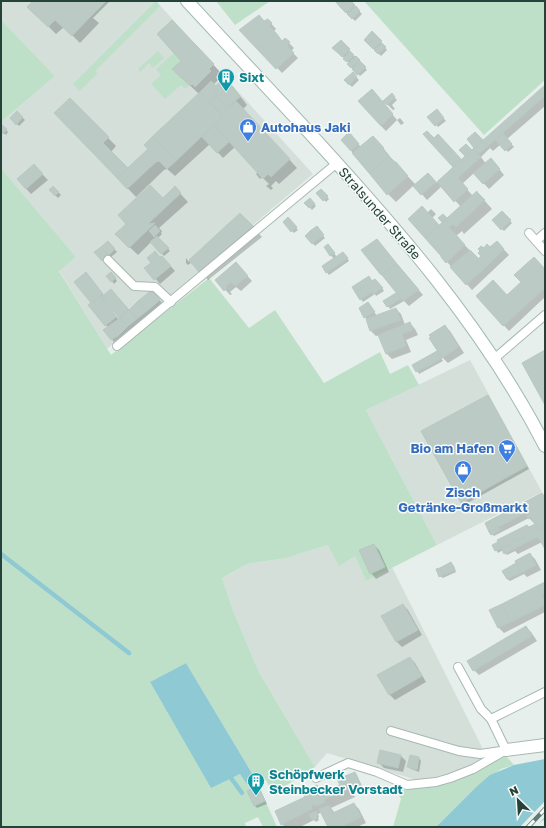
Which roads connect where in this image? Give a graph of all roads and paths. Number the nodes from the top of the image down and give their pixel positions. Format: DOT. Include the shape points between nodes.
graph roads {
  1 [pos="187,1"];
  2 [pos="337,163"];
  3 [pos="529,233"];
  4 [pos="545,233"];
  5 [pos="536,241"];
  6 [pos="545,251"];
  7 [pos="108,260"];
  8 [pos="171,302"];
  9 [pos="545,315"];
  10 [pos="117,346"];
  11 [pos="494,360"];
  12 [pos="545,446"];
  13 [pos="458,668"];
  14 [pos="545,692"];
  15 [pos="491,719"];
  16 [pos="391,731"];
  17 [pos="545,745"];
  18 [pos="506,750"];
  19 [pos="316,778"];
  1 -- 2 [label="main road, Stralsunder Straße"];
  2 -- 8 [label="lane"];
  2 -- 11 [label="main road, Stralsunder Straße" via="434,277"];
  3 -- 5 [label="lane"];
  4 -- 5 [label="lane"];
  5 -- 6 [label="lane"];
  7 -- 8 [label="lane" via="134,286 155,287"];
  8 -- 10 [label="lane"];
  9 -- 11 [label="lane"];
  11 -- 12 [label="main road, Stralsunder Straße" via="524,406"];
  13 -- 15 [label="lane" via="481,709"];
  14 -- 15 [label="lane"];
  15 -- 18 [label="lane"];
  16 -- 18 [label="lane" via="459,751 480,754"];
  17 -- 18 [label="main road"];
  18 -- 19 [label="lane" via="473,769 436,782 407,785 348,763"];
}
